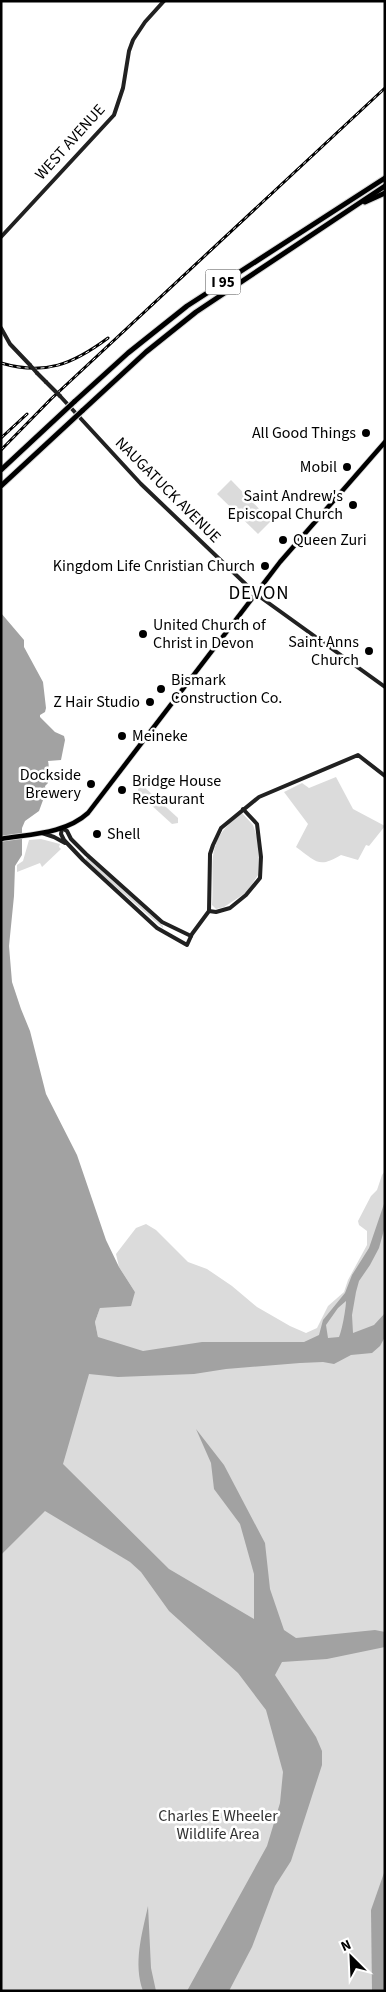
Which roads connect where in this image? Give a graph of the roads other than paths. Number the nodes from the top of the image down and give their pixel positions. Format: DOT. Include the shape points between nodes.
graph roads {
  1 [pos="164,1"];
  2 [pos="385,178"];
  3 [pos="385,186"];
  4 [pos="385,193"];
  5 [pos="351,209"];
  6 [pos="1,237"];
  7 [pos="1,328"];
  8 [pos="385,442"];
  9 [pos="1,470"];
  10 [pos="1,486"];
  11 [pos="256,594"];
  12 [pos="385,687"];
  13 [pos="385,776"];
  14 [pos="243,809"];
  15 [pos="62,828"];
  16 [pos="37,833"];
  17 [pos="1,839"];
  18 [pos="68,845"];
  19 [pos="209,911"];
  20 [pos="167,925"];
  21 [pos="163,931"];
  22 [pos="191,936"];
  1 -- 6 [label="street, WEST AVENUE" via="133,40 114,115"];
  2 -- 9 [label="highway, I 95, bridge" via="187,306 124,356"];
  3 -- 5 [label="highway, I 95"];
  4 -- 5 [label="highway"];
  5 -- 10 [label="highway, I 95, bridge" via="190,316 140,357"];
  7 -- 11 [label="street, NAUGATUCK AVENUE, bridge" via="10,344 142,484"];
  8 -- 11 [label="main road" via="295,543"];
  11 -- 12 [label="street, NAUGATUCK AVENUE"];
  11 -- 15 [label="main road" via="94,806 79,820"];
  13 -- 14 [label="street" via="358,755 260,797"];
  14 -- 19 [label="street" via="221,828 213,845"];
  14 -- 19 [label="street" via="257,824 260,878 230,908"];
  15 -- 16 [label="main road"];
  15 -- 18 [label="street" via="62,836"];
  15 -- 20 [label="street" via="86,854"];
  16 -- 17 [label="main road"];
  16 -- 18 [label="street"];
  18 -- 21 [label="street"];
  19 -- 22 [label="street"];
  20 -- 21 [label="street"];
  20 -- 22 [label="street"];
  21 -- 22 [label="street" via="187,945"];
}
